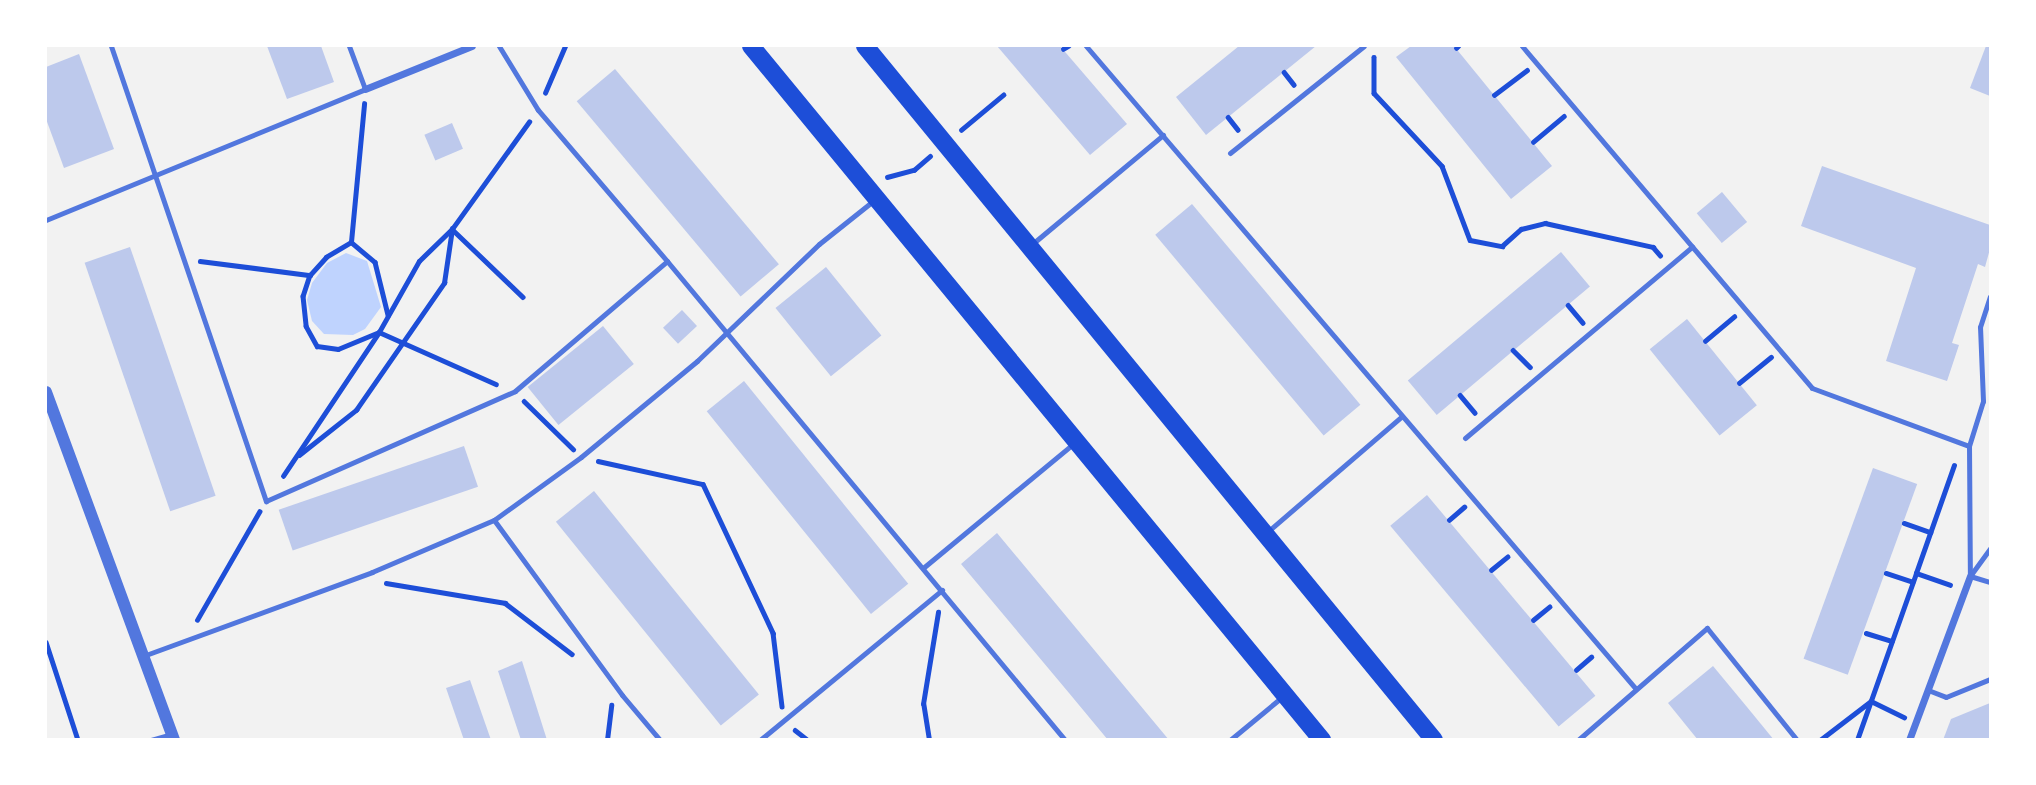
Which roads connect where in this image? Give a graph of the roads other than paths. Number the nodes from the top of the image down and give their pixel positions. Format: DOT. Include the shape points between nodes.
graph roads {
  1 [pos="111,46"];
  2 [pos="349,46"];
  3 [pos="472,46"];
  4 [pos="499,46"];
  5 [pos="751,46"];
  6 [pos="865,46"];
  7 [pos="1086,46"];
  8 [pos="1364,46"];
  9 [pos="1522,46"];
  10 [pos="365,89"];
  11 [pos="1163,135"];
  12 [pos="1230,153"];
  13 [pos="157,174"];
  14 [pos="876,200"];
  15 [pos="46,220"];
  16 [pos="1029,246"];
  17 [pos="1692,247"];
  18 [pos="667,261"];
  19 [pos="1990,297"];
  20 [pos="729,333"];
  21 [pos="46,392"];
  22 [pos="1402,416"];
  23 [pos="1465,438"];
  24 [pos="1076,442"];
  25 [pos="1969,446"];
  26 [pos="494,520"];
  27 [pos="1265,534"];
  28 [pos="1990,548"];
  29 [pos="923,568"];
  30 [pos="1970,576"];
  31 [pos="1990,582"];
  32 [pos="942,590"];
  33 [pos="143,656"];
  34 [pos="1990,679"];
  35 [pos="1636,689"];
  36 [pos="1928,690"];
  37 [pos="1285,695"];
  38 [pos="173,736"];
  39 [pos="152,740"];
  40 [pos="660,740"];
  41 [pos="760,740"];
  42 [pos="1065,740"];
  43 [pos="1230,740"];
  44 [pos="1322,740"];
  45 [pos="1434,740"];
  46 [pos="1578,740"];
  47 [pos="1797,740"];
  48 [pos="1909,740"];
  1 -- 13 [label="lane"];
  2 -- 10 [label="lane"];
  3 -- 10 [label="street"];
  4 -- 18 [label="lane" via="538,110"];
  5 -- 14 [label="main road"];
  6 -- 16 [label="main road"];
  7 -- 11 [label="lane"];
  8 -- 12 [label="lane"];
  9 -- 17 [label="lane"];
  10 -- 13 [label="lane"];
  11 -- 16 [label="lane"];
  11 -- 22 [label="lane"];
  13 -- 15 [label="lane"];
  13 -- 18 [label="lane" via="266,501 515,391"];
  14 -- 20 [label="lane" via="819,244"];
  14 -- 24 [label="main road"];
  16 -- 27 [label="main road"];
  17 -- 23 [label="lane"];
  17 -- 25 [label="lane" via="1812,388"];
  18 -- 20 [label="lane"];
  19 -- 25 [label="lane" via="1980,327 1983,401"];
  20 -- 26 [label="lane" via="581,457"];
  20 -- 29 [label="lane"];
  21 -- 33 [label="street"];
  22 -- 27 [label="lane"];
  22 -- 35 [label="lane"];
  24 -- 29 [label="lane"];
  24 -- 37 [label="main road"];
  25 -- 30 [label="lane"];
  26 -- 33 [label="lane" via="372,572"];
  26 -- 40 [label="lane"];
  27 -- 45 [label="main road"];
  28 -- 30 [label="lane"];
  29 -- 32 [label="lane"];
  30 -- 31 [label="lane"];
  30 -- 36 [label="street"];
  32 -- 41 [label="lane"];
  32 -- 42 [label="lane"];
  33 -- 38 [label="street"];
  34 -- 36 [label="lane" via="1946,697"];
  35 -- 46 [label="lane"];
  35 -- 47 [label="lane" via="1707,628"];
  36 -- 48 [label="street"];
  37 -- 43 [label="lane"];
  37 -- 44 [label="main road"];
  38 -- 39 [label="lane"];
}
